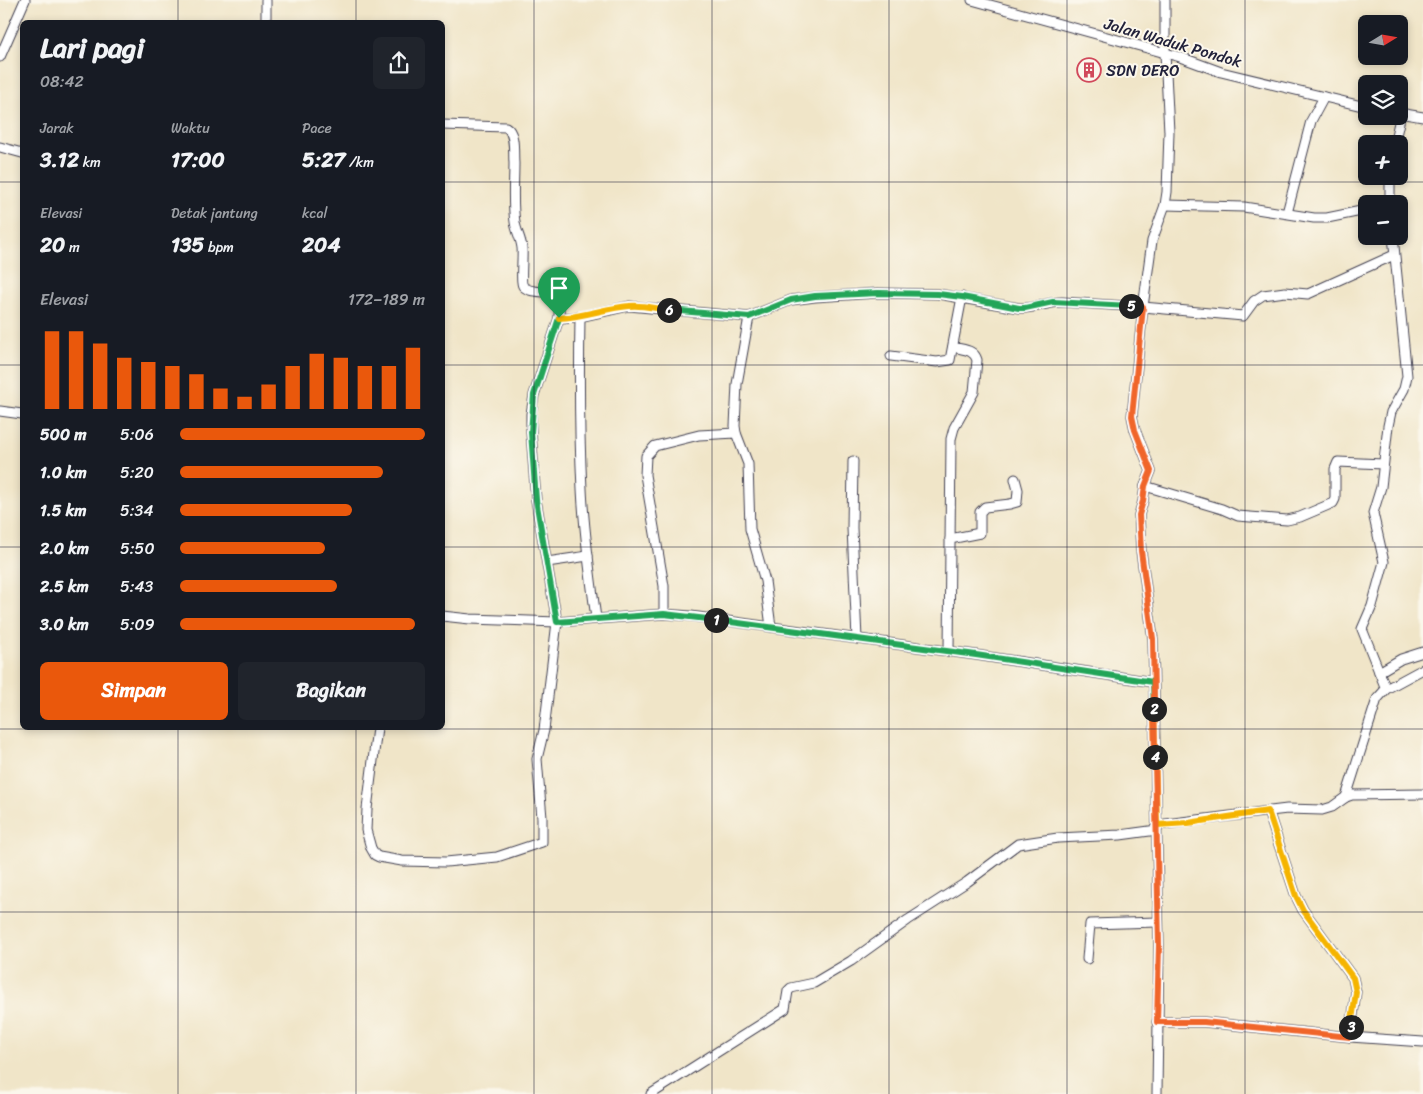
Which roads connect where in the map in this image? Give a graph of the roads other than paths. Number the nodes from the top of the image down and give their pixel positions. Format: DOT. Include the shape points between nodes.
graph roads {
  1 [pos="25,0"];
  2 [pos="266,0"];
  3 [pos="972,0"];
  4 [pos="1165,0"];
  5 [pos="1000,4"];
  6 [pos="266,20"];
  7 [pos="1165,53"];
  8 [pos="0,58"];
  9 [pos="1324,97"];
  10 [pos="1358,105"];
  11 [pos="1408,114"];
  12 [pos="1423,117"];
  13 [pos="445,124"];
  14 [pos="0,148"];
  15 [pos="20,153"];
  16 [pos="1166,205"];
  17 [pos="1358,212"];
  18 [pos="1287,213"];
  19 [pos="1393,245"];
  20 [pos="1394,255"];
  21 [pos="962,297"];
  22 [pos="1143,307"];
  23 [pos="580,317"];
  24 [pos="749,317"];
  25 [pos="559,318"];
  26 [pos="953,347"];
  27 [pos="891,356"];
  28 [pos="0,410"];
  29 [pos="20,414"];
  30 [pos="736,433"];
  31 [pos="853,461"];
  32 [pos="1383,464"];
  33 [pos="1015,480"];
  34 [pos="1145,486"];
  35 [pos="950,539"];
  36 [pos="588,556"];
  37 [pos="547,562"];
  38 [pos="664,614"];
  39 [pos="445,616"];
  40 [pos="596,618"];
  41 [pos="557,622"];
  42 [pos="771,627"];
  43 [pos="857,639"];
  44 [pos="949,651"];
  45 [pos="1423,652"];
  46 [pos="1423,669"];
  47 [pos="1380,672"];
  48 [pos="1153,682"];
  49 [pos="1386,689"];
  50 [pos="376,730"];
  51 [pos="1423,794"];
  52 [pos="1346,797"];
  53 [pos="1268,811"];
  54 [pos="1157,828"];
  55 [pos="1158,922"];
  56 [pos="1086,960"];
  57 [pos="1157,1022"];
  58 [pos="1350,1037"];
  59 [pos="1423,1042"];
  60 [pos="652,1094"];
  61 [pos="1157,1094"];
  1 -- 8 [label="street"];
  2 -- 6 [label="street"];
  3 -- 5 [label="street, Jalan Waduk Pondok"];
  4 -- 7 [label="street"];
  5 -- 7 [label="street, Jalan Waduk Pondok"];
  7 -- 9 [label="street, Jalan Waduk Pondok" via="1221,72"];
  7 -- 16 [label="street" via="1169,132"];
  9 -- 10 [label="street, Jalan Waduk Pondok"];
  9 -- 18 [label="street" via="1311,120"];
  11 -- 12 [label="street"];
  13 -- 25 [label="street" via="506,127 512,133 514,214 522,246 522,282 529,290 556,296"];
  14 -- 15 [label="street"];
  16 -- 18 [label="street" via="1244,207"];
  16 -- 22 [label="street" via="1152,241"];
  17 -- 18 [label="street" via="1328,218"];
  19 -- 20 [label="street"];
  20 -- 22 [label="street" via="1308,294 1285,292 1263,295 1243,316"];
  20 -- 32 [label="street" via="1407,376 1404,389 1391,412"];
  21 -- 22 [label="street" via="1019,308 1053,302"];
  21 -- 24 [label="street" via="878,293 815,296 783,303"];
  21 -- 26 [label="street"];
  22 -- 34 [label="street" via="1132,416 1151,471"];
  23 -- 24 [label="street" via="629,306"];
  23 -- 25 [label="street"];
  23 -- 36 [label="street" via="582,480"];
  24 -- 30 [label="street" via="737,384"];
  25 -- 37 [label="street" via="531,414 536,500"];
  26 -- 27 [label="street" via="952,359 948,362"];
  26 -- 35 [label="street" via="971,351 977,360 974,392 951,439"];
  28 -- 29 [label="street"];
  30 -- 38 [label="street" via="699,436 655,446 646,456 645,475 664,586"];
  30 -- 42 [label="street" via="748,464 750,529 765,581"];
  31 -- 43 [label="street" via="852,528"];
  32 -- 34 [label="street" via="1338,462 1333,502 1287,520 1238,516"];
  32 -- 47 [label="street" via="1381,487 1373,513 1384,562 1370,613 1362,628"];
  33 -- 35 [label="street" via="1017,502 985,507 980,512 980,533"];
  34 -- 48 [label="street" via="1139,515 1153,639"];
  35 -- 44 [label="street"];
  36 -- 37 [label="street"];
  36 -- 40 [label="street"];
  37 -- 41 [label="street"];
  38 -- 40 [label="street"];
  38 -- 42 [label="street"];
  39 -- 41 [label="street"];
  40 -- 41 [label="street"];
  41 -- 50 [label="street" via="538,759 543,838 539,844 497,857 446,862 375,855 370,848 366,823"];
  42 -- 43 [label="street"];
  43 -- 44 [label="street"];
  44 -- 48 [label="street"];
  45 -- 47 [label="street" via="1401,659"];
  46 -- 49 [label="street"];
  47 -- 49 [label="street"];
  48 -- 54 [label="street"];
  49 -- 52 [label="street" via="1377,699"];
  51 -- 52 [label="street"];
  52 -- 53 [label="street" via="1322,810"];
  53 -- 54 [label="street"];
  53 -- 58 [label="street" via="1303,910 1353,978 1356,992"];
  54 -- 55 [label="street"];
  54 -- 60 [label="street" via="1014,846 851,961 814,983 791,988 785,1009"];
  55 -- 56 [label="street" via="1090,924"];
  55 -- 57 [label="street"];
  57 -- 58 [label="street" via="1204,1022"];
  57 -- 61 [label="street"];
  58 -- 59 [label="street"];
}
